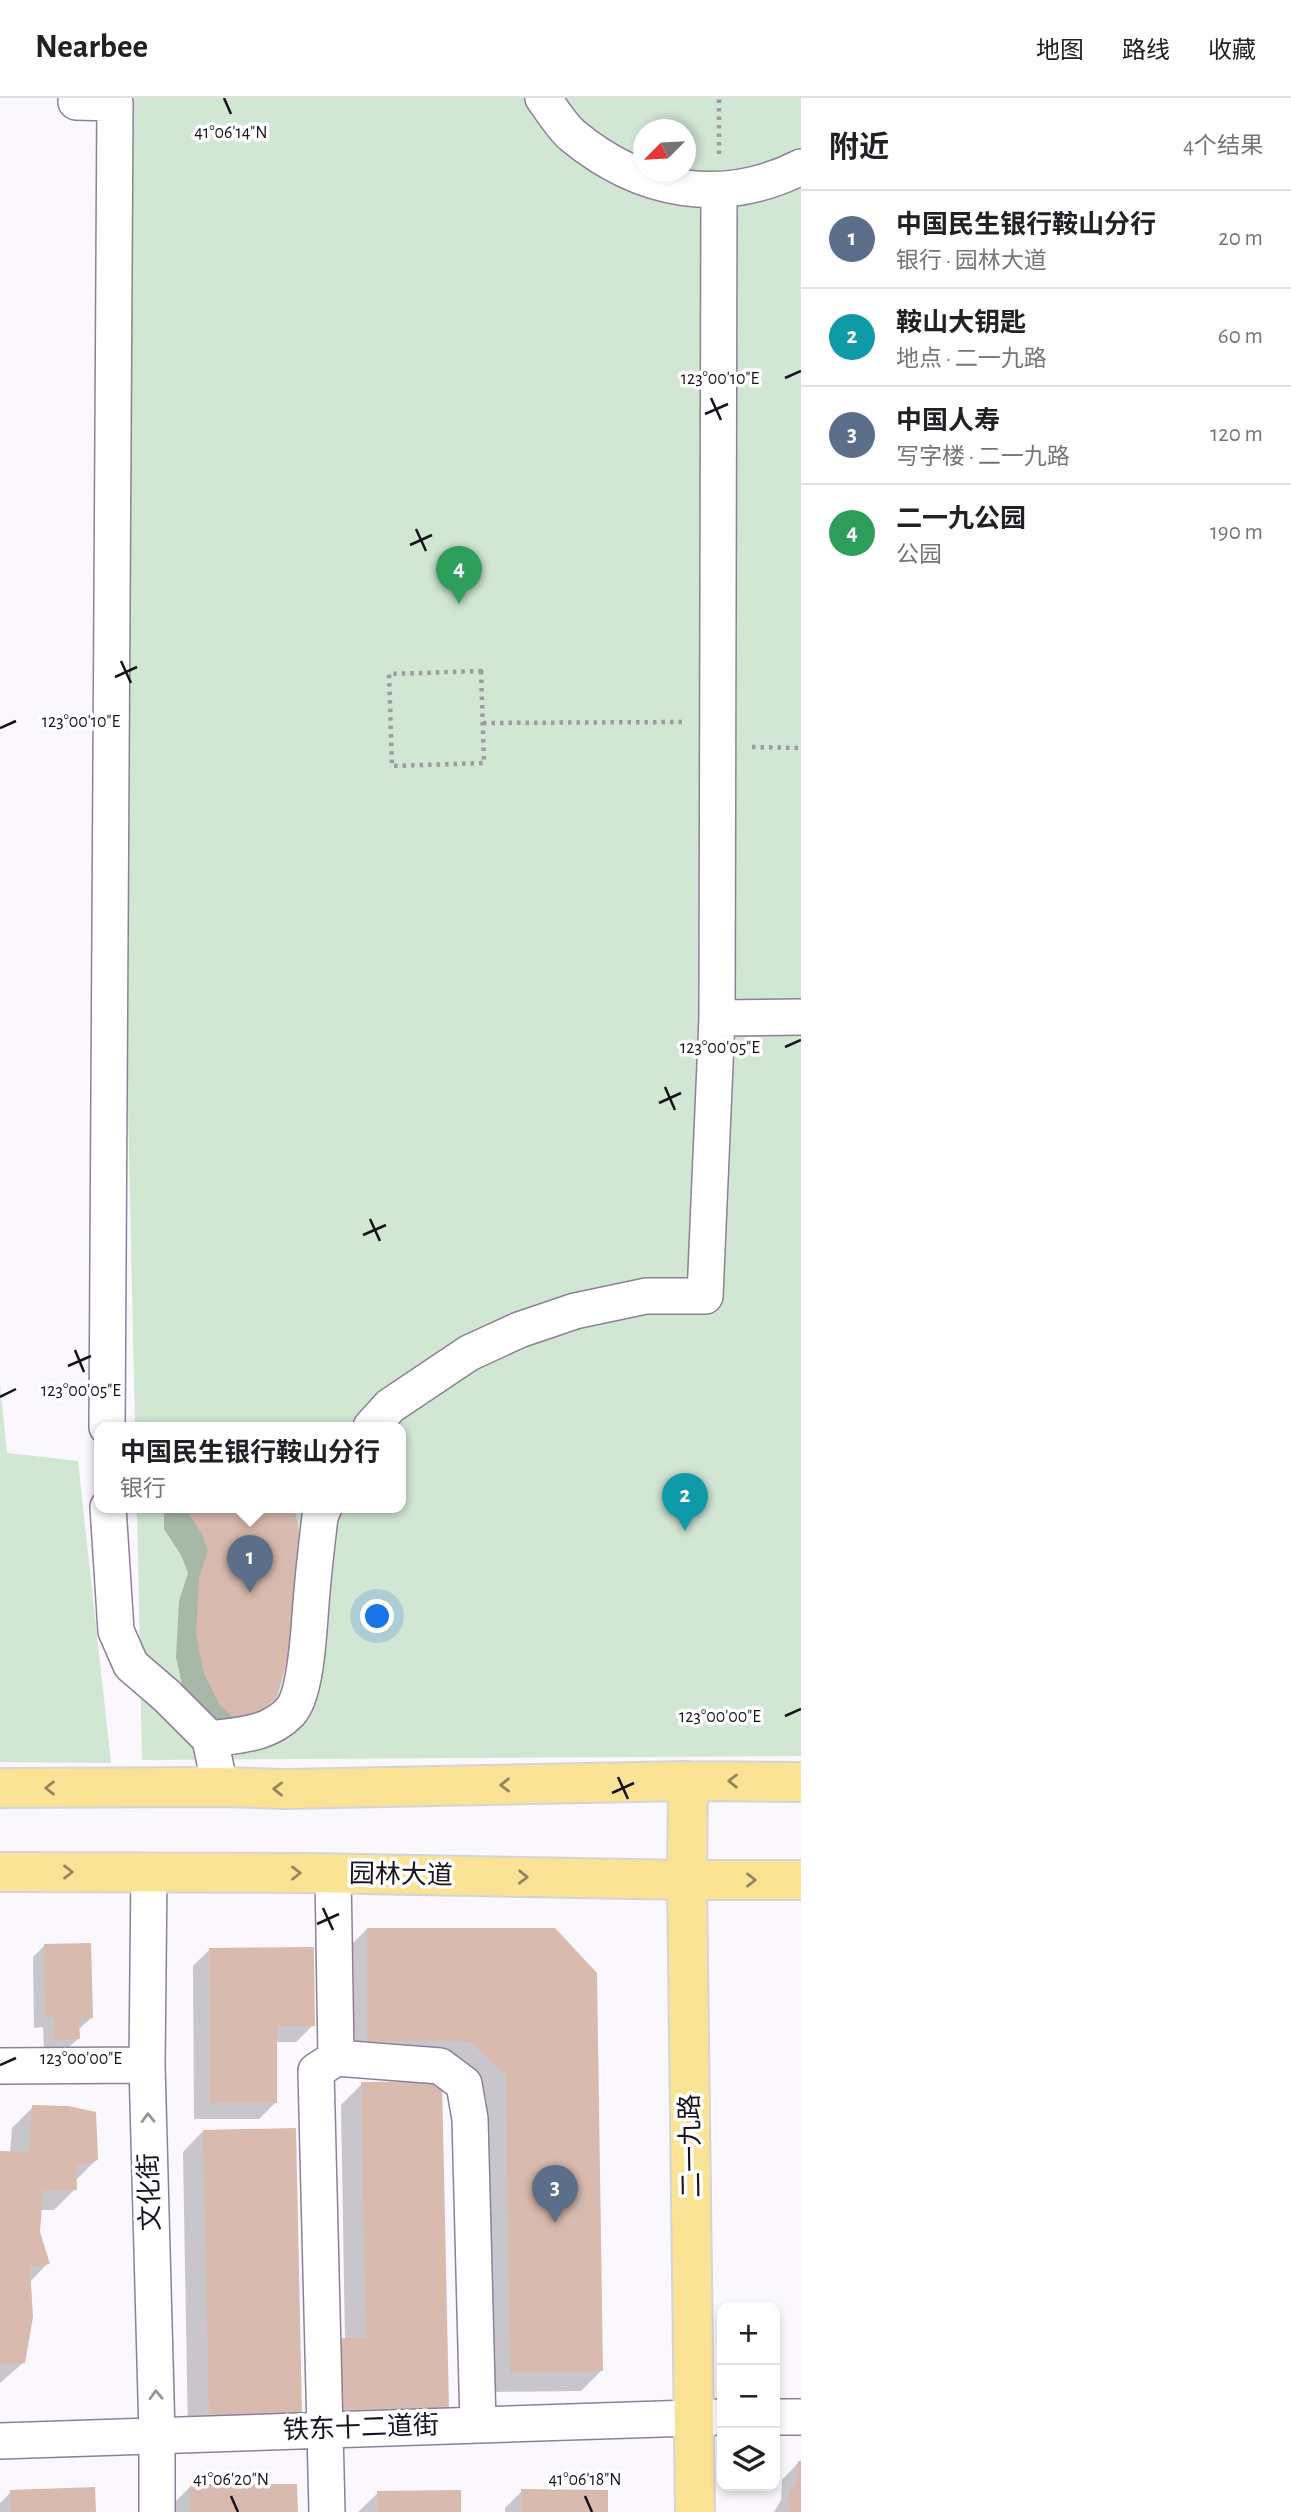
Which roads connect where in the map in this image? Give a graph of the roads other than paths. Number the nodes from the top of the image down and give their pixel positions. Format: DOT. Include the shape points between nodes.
graph roads {
  1 [pos="543,98"];
  2 [pos="76,102"];
  3 [pos="801,167"];
  4 [pos="719,190"];
  5 [pos="801,1017"];
  6 [pos="716,1018"];
  7 [pos="107,1422"];
  8 [pos="376,1422"];
  9 [pos="108,1513"];
  10 [pos="322,1513"];
  11 [pos="210,1739"];
  12 [pos="688,1781"];
  13 [pos="801,1782"];
  14 [pos="220,1787"];
  15 [pos="0,1788"];
  16 [pos="0,1872"];
  17 [pos="149,1873"];
  18 [pos="333,1873"];
  19 [pos="687,1880"];
  20 [pos="801,1880"];
  21 [pos="337,2059"];
  22 [pos="146,2065"];
  23 [pos="0,2066"];
  24 [pos="709,2416"];
  25 [pos="780,2417"];
  26 [pos="801,2417"];
  27 [pos="478,2424"];
  28 [pos="324,2429"];
  29 [pos="157,2435"];
  30 [pos="0,2441"];
  31 [pos="157,2512"];
  32 [pos="327,2512"];
  33 [pos="695,2512"];
  1 -- 4 [label="street" via="572,135 631,174 674,187"];
  2 -- 7 [label="street" via="115,103"];
  3 -- 4 [label="street" via="776,180"];
  4 -- 6 [label="street"];
  5 -- 6 [label="street"];
  6 -- 8 [label="street" via="705,1296 646,1296 575,1311 519,1330 469,1353 390,1406"];
  9 -- 11 [label="street" via="116,1631 131,1665"];
  10 -- 11 [label="street" via="308,1652 291,1711 263,1732"];
  11 -- 14 [label="street"];
  13 -- 12 [label="main road, one-way"];
  12 -- 14 [label="main road, one-way"];
  12 -- 19 [label="main road, 二一九路"];
  14 -- 15 [label="main road, one-way"];
  16 -- 17 [label="main road, 园林大道, one-way"];
  17 -- 18 [label="main road, 园林大道, one-way"];
  17 -- 22 [label="street, 文化街"];
  18 -- 19 [label="main road, 园林大道, one-way"];
  18 -- 21 [label="street"];
  19 -- 20 [label="main road, 园林大道, one-way"];
  19 -- 24 [label="main road, 二一九路"];
  21 -- 27 [label="street" via="440,2066 464,2084 470,2119"];
  21 -- 28 [label="street" via="316,2071"];
  22 -- 23 [label="street"];
  29 -- 22 [label="street, 文化街, one-way"];
  24 -- 27 [label="street, 铁东十二道街"];
  24 -- 33 [label="main road, 二一九路"];
  25 -- 26 [label="street"];
  27 -- 28 [label="street, 铁东十二道街"];
  28 -- 29 [label="street, 铁东十二道街"];
  28 -- 32 [label="street"];
  29 -- 30 [label="street, 铁东十二道街"];
  29 -- 31 [label="street, 文化街"];
}
